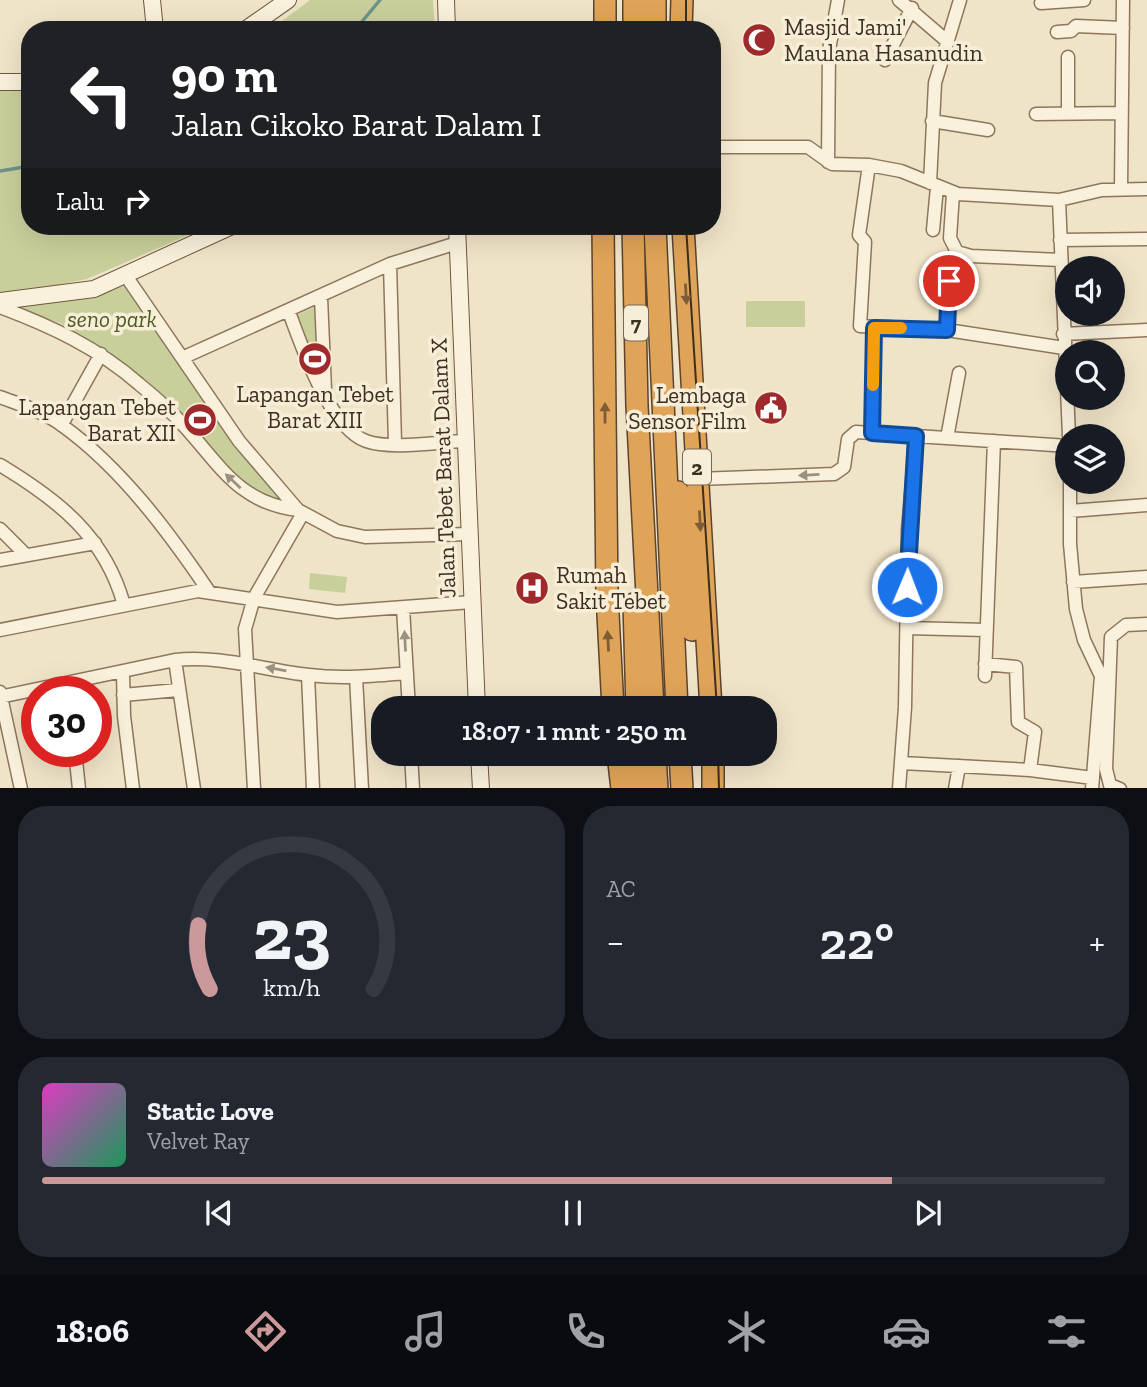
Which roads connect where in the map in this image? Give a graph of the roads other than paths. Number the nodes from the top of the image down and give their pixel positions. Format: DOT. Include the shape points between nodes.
graph roads {
  1 [pos="152,0"];
  2 [pos="288,0"];
  3 [pos="446,0"];
  4 [pos="605,0"];
  5 [pos="634,0"];
  6 [pos="655,0"];
  7 [pos="682,0"];
  8 [pos="838,0"];
  9 [pos="899,0"];
  10 [pos="960,0"];
  11 [pos="1084,0"];
  12 [pos="1123,0"];
  13 [pos="1041,3"];
  14 [pos="912,8"];
  15 [pos="154,21"];
  16 [pos="258,21"];
  17 [pos="447,21"];
  18 [pos="604,21"];
  19 [pos="634,21"];
  20 [pos="655,21"];
  21 [pos="681,21"];
  22 [pos="1123,28"];
  23 [pos="1058,32"];
  24 [pos="948,42"];
  25 [pos="1068,57"];
  26 [pos="885,60"];
  27 [pos="0,82"];
  28 [pos="21,82"];
  29 [pos="1122,113"];
  30 [pos="1036,114"];
  31 [pos="1068,114"];
  32 [pos="932,121"];
  33 [pos="988,130"];
  34 [pos="721,147"];
  35 [pos="828,162"];
  36 [pos="869,165"];
  37 [pos="933,185"];
  38 [pos="1121,188"];
  39 [pos="1147,189"];
  40 [pos="953,193"];
  41 [pos="1059,200"];
  42 [pos="933,230"];
  43 [pos="213,235"];
  44 [pos="457,235"];
  45 [pos="603,235"];
  46 [pos="633,235"];
  47 [pos="655,235"];
  48 [pos="684,235"];
  49 [pos="1147,239"];
  50 [pos="1059,240"];
  51 [pos="457,243"];
  52 [pos="962,254"];
  53 [pos="1060,256"];
  54 [pos="1055,260"];
  55 [pos="390,264"];
  56 [pos="126,276"];
  57 [pos="321,297"];
  58 [pos="0,301"];
  59 [pos="0,307"];
  60 [pos="289,312"];
  61 [pos="874,328"];
  62 [pos="947,330"];
  63 [pos="1147,330"];
  64 [pos="1055,340"];
  65 [pos="1072,340"];
  66 [pos="101,354"];
  67 [pos="182,358"];
  68 [pos="959,373"];
  69 [pos="325,394"];
  70 [pos="0,397"];
  71 [pos="660,397"];
  72 [pos="637,406"];
  73 [pos="62,424"];
  74 [pos="872,433"];
  75 [pos="916,436"];
  76 [pos="947,438"];
  77 [pos="994,441"];
  78 [pos="464,442"];
  79 [pos="395,443"];
  80 [pos="1055,445"];
  81 [pos="0,465"];
  82 [pos="698,479"];
  83 [pos="1070,494"];
  84 [pos="1147,505"];
  85 [pos="1070,511"];
  86 [pos="301,512"];
  87 [pos="0,529"];
  88 [pos="468,534"];
  89 [pos="96,543"];
  90 [pos="26,555"];
  91 [pos="0,560"];
  92 [pos="1147,577"];
  93 [pos="1073,582"];
  94 [pos="208,590"];
  95 [pos="254,598"];
  96 [pos="471,603"];
  97 [pos="124,604"];
  98 [pos="403,608"];
  99 [pos="1147,624"];
  100 [pos="907,628"];
  101 [pos="0,630"];
  102 [pos="986,630"];
  103 [pos="175,660"];
  104 [pos="245,664"];
  105 [pos="123,673"];
  106 [pos="407,673"];
  107 [pos="308,675"];
  108 [pos="110,676"];
  109 [pos="356,677"];
  110 [pos="178,690"];
  111 [pos="21,692"];
  112 [pos="0,695"];
  113 [pos="123,695"];
  114 [pos="408,696"];
  115 [pos="476,696"];
  116 [pos="612,696"];
  117 [pos="637,696"];
  118 [pos="652,696"];
  119 [pos="676,696"];
  120 [pos="698,696"];
  121 [pos="709,696"];
  122 [pos="902,763"];
  123 [pos="412,766"];
  124 [pos="480,766"];
  125 [pos="619,766"];
  126 [pos="639,766"];
  127 [pos="656,766"];
  128 [pos="681,766"];
  129 [pos="709,766"];
  130 [pos="713,766"];
  131 [pos="959,766"];
  132 [pos="77,767"];
  133 [pos="1030,770"];
  134 [pos="1093,783"];
  135 [pos="713,785"];
  136 [pos="21,788"];
  137 [pos="79,788"];
  138 [pos="133,788"];
  139 [pos="194,788"];
  140 [pos="254,788"];
  141 [pos="313,788"];
  142 [pos="362,788"];
  143 [pos="413,788"];
  144 [pos="481,788"];
  145 [pos="622,788"];
  146 [pos="640,788"];
  147 [pos="657,788"];
  148 [pos="682,788"];
  149 [pos="899,788"];
  150 [pos="955,788"];
  151 [pos="1118,788"];
  1 -- 15 [label="street"];
  2 -- 16 [label="street"];
  3 -- 17 [label="street"];
  4 -- 18 [label="highway"];
  5 -- 19 [label="highway"];
  6 -- 20 [label="highway"];
  7 -- 21 [label="highway"];
  8 -- 35 [label="street" via="829,50"];
  9 -- 14 [label="street"];
  10 -- 24 [label="street"];
  11 -- 13 [label="street"];
  12 -- 22 [label="street"];
  14 -- 24 [label="street"];
  14 -- 26 [label="street"];
  22 -- 23 [label="street" via="1076,26"];
  22 -- 29 [label="street"];
  24 -- 32 [label="street" via="935,83"];
  25 -- 31 [label="street"];
  27 -- 28 [label="street"];
  29 -- 31 [label="street"];
  29 -- 38 [label="street"];
  30 -- 31 [label="street"];
  32 -- 33 [label="street"];
  32 -- 37 [label="street"];
  34 -- 35 [label="street" via="808,147"];
  35 -- 36 [label="street"];
  36 -- 37 [label="street" via="901,171"];
  36 -- 61 [label="street" via="859,235 865,242 859,324"];
  37 -- 40 [label="street"];
  37 -- 42 [label="street"];
  38 -- 39 [label="street"];
  38 -- 41 [label="street"];
  40 -- 41 [label="street"];
  40 -- 52 [label="street" via="950,238 953,248"];
  41 -- 50 [label="street"];
  43 -- 56 [label="street"];
  44 -- 51 [label="street, Jalan Tebet Barat Dalam X"];
  116 -- 45 [label="highway, one-way"];
  46 -- 72 [label="highway, 7"];
  47 -- 71 [label="highway, 7"];
  48 -- 82 [label="highway, 2, one-way"];
  49 -- 50 [label="street"];
  50 -- 53 [label="street"];
  51 -- 55 [label="street"];
  51 -- 78 [label="street, Jalan Tebet Barat Dalam X"];
  52 -- 54 [label="street"];
  52 -- 62 [label="street" via="949,281"];
  55 -- 57 [label="street"];
  55 -- 79 [label="street"];
  56 -- 58 [label="street" via="81,292"];
  56 -- 67 [label="street"];
  57 -- 60 [label="street"];
  57 -- 69 [label="street"];
  59 -- 66 [label="street" via="54,327"];
  60 -- 67 [label="street"];
  60 -- 69 [label="street"];
  61 -- 62 [label="street"];
  61 -- 74 [label="street"];
  62 -- 64 [label="street"];
  63 -- 65 [label="street"];
  66 -- 73 [label="street"];
  86 -- 66 [label="street, one-way" via="273,506 247,493 218,467 185,426"];
  67 -- 86 [label="street" via="239,442"];
  68 -- 76 [label="street"];
  69 -- 79 [label="street" via="356,436"];
  70 -- 73 [label="street"];
  71 -- 119 [label="highway, 7"];
  71 -- 120 [label="highway" via="681,509"];
  72 -- 117 [label="highway" via="632,465"];
  72 -- 118 [label="highway, 7"];
  73 -- 94 [label="street" via="121,478"];
  74 -- 75 [label="street"];
  74 -- 82 [label="street, one-way" via="852,434 844,467 834,474"];
  75 -- 76 [label="street"];
  75 -- 100 [label="street" via="908,530"];
  76 -- 77 [label="street"];
  77 -- 80 [label="street"];
  77 -- 102 [label="street"];
  78 -- 79 [label="street"];
  78 -- 88 [label="street, Jalan Tebet Barat Dalam X"];
  81 -- 89 [label="street" via="38,487"];
  82 -- 121 [label="highway, 2, one-way"];
  83 -- 85 [label="street"];
  84 -- 85 [label="street"];
  85 -- 93 [label="street"];
  86 -- 88 [label="street" via="337,531 365,537"];
  86 -- 95 [label="street"];
  87 -- 90 [label="street"];
  88 -- 96 [label="street, Jalan Tebet Barat Dalam X"];
  89 -- 90 [label="street"];
  89 -- 97 [label="street"];
  90 -- 91 [label="street"];
  92 -- 93 [label="street"];
  93 -- 134 [label="street" via="1079,625 1101,676"];
  94 -- 95 [label="street"];
  94 -- 97 [label="street"];
  95 -- 98 [label="street" via="337,612"];
  95 -- 104 [label="street" via="245,629"];
  96 -- 98 [label="street"];
  96 -- 115 [label="street, Jalan Tebet Barat Dalam X"];
  97 -- 101 [label="street"];
  106 -- 98 [label="street, one-way"];
  99 -- 151 [label="street" via="1126,625 1111,637 1106,769 1110,785"];
  100 -- 102 [label="street"];
  100 -- 122 [label="street"];
  102 -- 133 [label="street" via="985,670 1016,667 1018,722 1035,732"];
  103 -- 104 [label="street" via="204,657"];
  103 -- 105 [label="street"];
  103 -- 110 [label="street"];
  107 -- 104 [label="street, one-way"];
  104 -- 140 [label="street"];
  105 -- 108 [label="street"];
  105 -- 113 [label="street"];
  106 -- 109 [label="street"];
  106 -- 114 [label="street"];
  107 -- 109 [label="street"];
  107 -- 141 [label="street"];
  109 -- 142 [label="street"];
  110 -- 113 [label="street"];
  110 -- 139 [label="street"];
  111 -- 112 [label="street"];
  112 -- 136 [label="street"];
  113 -- 138 [label="street"];
  122 -- 131 [label="street"];
  122 -- 149 [label="street"];
  123 -- 143 [label="street"];
  124 -- 144 [label="street"];
  125 -- 145 [label="highway"];
  126 -- 146 [label="highway"];
  127 -- 147 [label="highway"];
  128 -- 148 [label="highway"];
  129 -- 135 [label="highway"];
  130 -- 135 [label="highway"];
  131 -- 133 [label="street"];
  131 -- 150 [label="street"];
  132 -- 137 [label="street"];
  133 -- 134 [label="street"];
}
